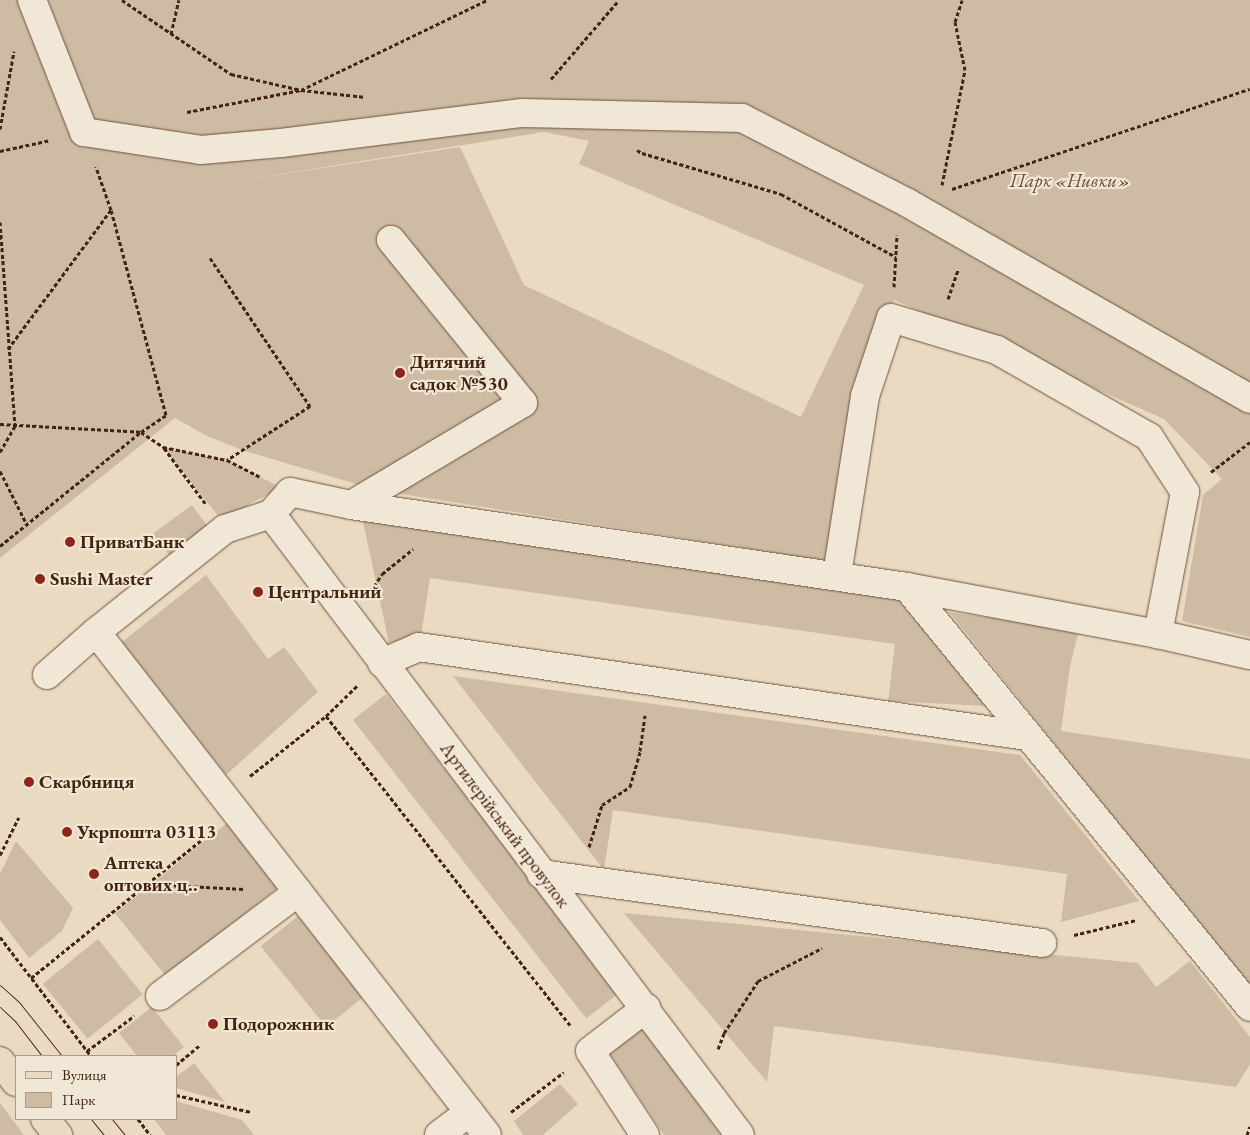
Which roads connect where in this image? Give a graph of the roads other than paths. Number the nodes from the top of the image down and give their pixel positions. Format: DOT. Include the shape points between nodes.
graph roads {
  1 [pos="32,0"];
  2 [pos="391,240"];
  3 [pos="1250,399"];
  4 [pos="351,505"];
  5 [pos="271,514"];
  6 [pos="837,575"];
  7 [pos="907,587"];
  8 [pos="96,632"];
  9 [pos="1158,634"];
  10 [pos="1250,655"];
  11 [pos="382,662"];
  12 [pos="48,675"];
  13 [pos="1027,736"];
  14 [pos="541,874"];
  15 [pos="298,892"];
  16 [pos="1042,943"];
  17 [pos="160,996"];
  18 [pos="646,1008"];
  19 [pos="1250,1008"];
  20 [pos="0,1061"];
  21 [pos="15,1081"];
  22 [pos="46,1120"];
  23 [pos="481,1126"];
  24 [pos="58,1135"];
  25 [pos="439,1135"];
  26 [pos="645,1135"];
  27 [pos="740,1135"];
  1 -- 3 [label="street" via="84,132 201,150 522,112 742,118 908,204"];
  2 -- 4 [label="street" via="523,403"];
  4 -- 5 [label="street" via="290,492"];
  4 -- 6 [label="street"];
  5 -- 8 [label="street" via="225,530"];
  5 -- 11 [label="street, Артилерійський провулок"];
  6 -- 7 [label="street"];
  6 -- 9 [label="street" via="865,396 891,318 997,350 1149,437 1185,492"];
  7 -- 9 [label="street"];
  7 -- 13 [label="street"];
  8 -- 12 [label="street"];
  8 -- 15 [label="street"];
  9 -- 10 [label="street"];
  11 -- 13 [label="street" via="419,647"];
  11 -- 14 [label="street, Артилерійський провулок"];
  13 -- 19 [label="street"];
  14 -- 16 [label="street"];
  14 -- 18 [label="street, Артилерійський провулок"];
  15 -- 17 [label="street"];
  15 -- 23 [label="street"];
  18 -- 26 [label="street" via="590,1051"];
  18 -- 27 [label="street, Артилерійський провулок"];
  20 -- 21 [label="main road"];
  22 -- 24 [label="main road"];
  23 -- 25 [label="street"];
}
